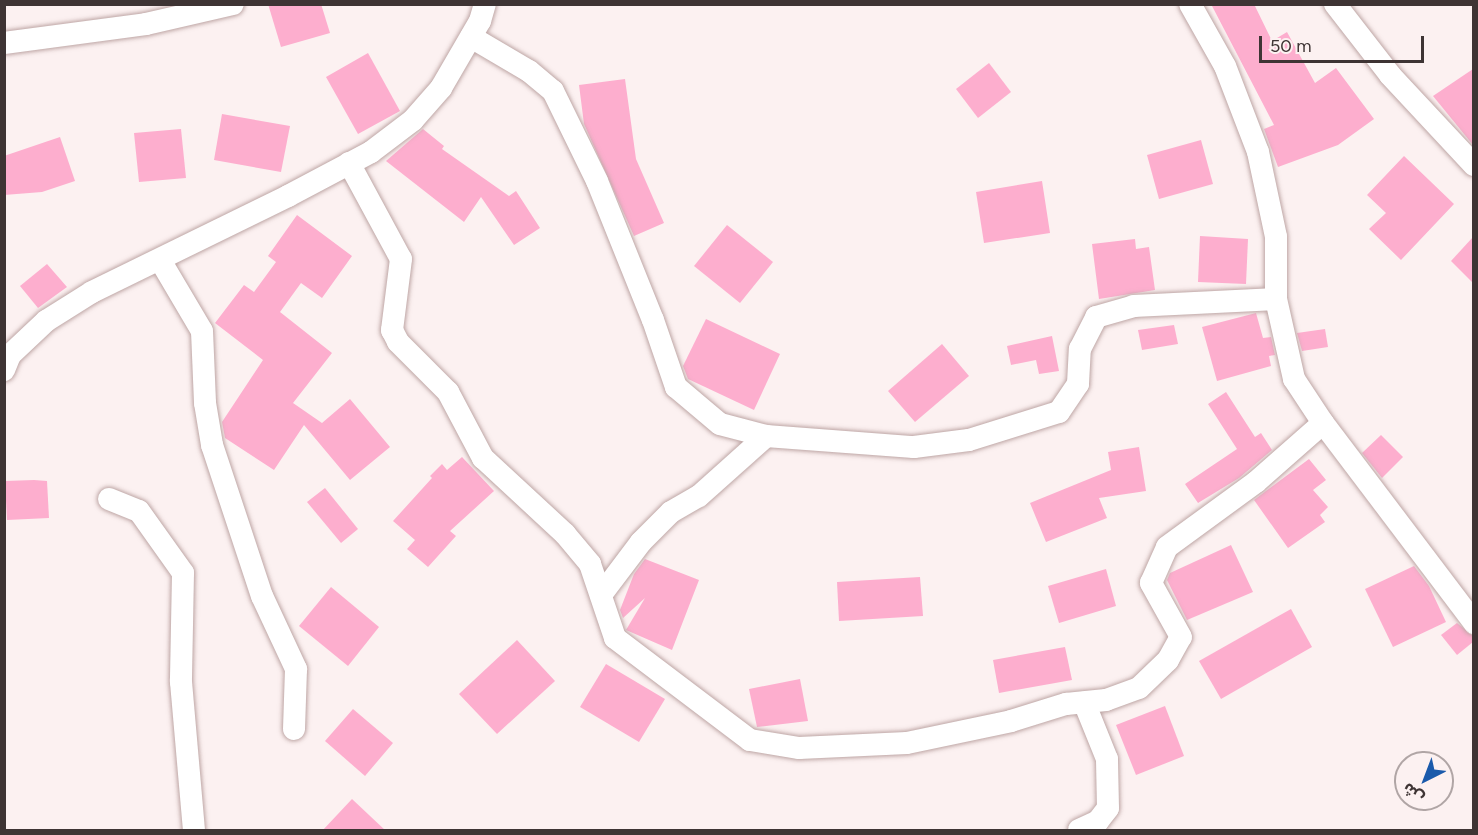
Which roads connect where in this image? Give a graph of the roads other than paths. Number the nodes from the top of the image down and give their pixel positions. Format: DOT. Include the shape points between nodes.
graph roads {
  1 [pos="233,4"];
  2 [pos="485,4"];
  3 [pos="1190,4"];
  4 [pos="1335,4"];
  5 [pos="471,37"];
  6 [pos="4,43"];
  7 [pos="349,163"];
  8 [pos="1473,165"];
  9 [pos="160,260"];
  10 [pos="1276,299"];
  11 [pos="4,370"];
  12 [pos="1323,423"];
  13 [pos="766,436"];
  14 [pos="109,499"];
  15 [pos="601,595"];
  16 [pos="1473,623"];
  17 [pos="1084,702"];
  18 [pos="294,729"];
  19 [pos="194,831"];
  20 [pos="1079,831"];
  1 -- 6 [label="street" via="146,24"];
  2 -- 5 [label="street"];
  3 -- 10 [label="street" via="1225,66 1258,152 1276,237"];
  4 -- 8 [label="street" via="1390,75"];
  5 -- 7 [label="street" via="441,88 413,120"];
  5 -- 13 [label="street" via="553,91 571,121 654,320 676,387 720,424"];
  7 -- 9 [label="street"];
  7 -- 15 [label="street" via="401,258 392,330 398,342 448,392 483,458 565,534 590,564"];
  9 -- 11 [label="street" via="92,292 46,321 10,355"];
  9 -- 18 [label="street" via="202,331 205,403 212,445 262,596 296,669"];
  10 -- 12 [label="street" via="1294,379"];
  10 -- 13 [label="street" via="1134,306 1096,317 1080,349 1078,384 1059,411 1030,424 969,440 914,447"];
  12 -- 16 [label="street"];
  12 -- 17 [label="street" via="1256,482 1167,547 1151,583 1181,637 1168,660 1139,688 1106,700"];
  13 -- 15 [label="street" via="699,496 671,512 641,542"];
  14 -- 19 [label="street" via="139,511 183,573 181,682"];
  15 -- 17 [label="street" via="615,638 750,740 799,748 907,743"];
  17 -- 20 [label="street" via="1107,759 1108,808 1098,821"];
}
